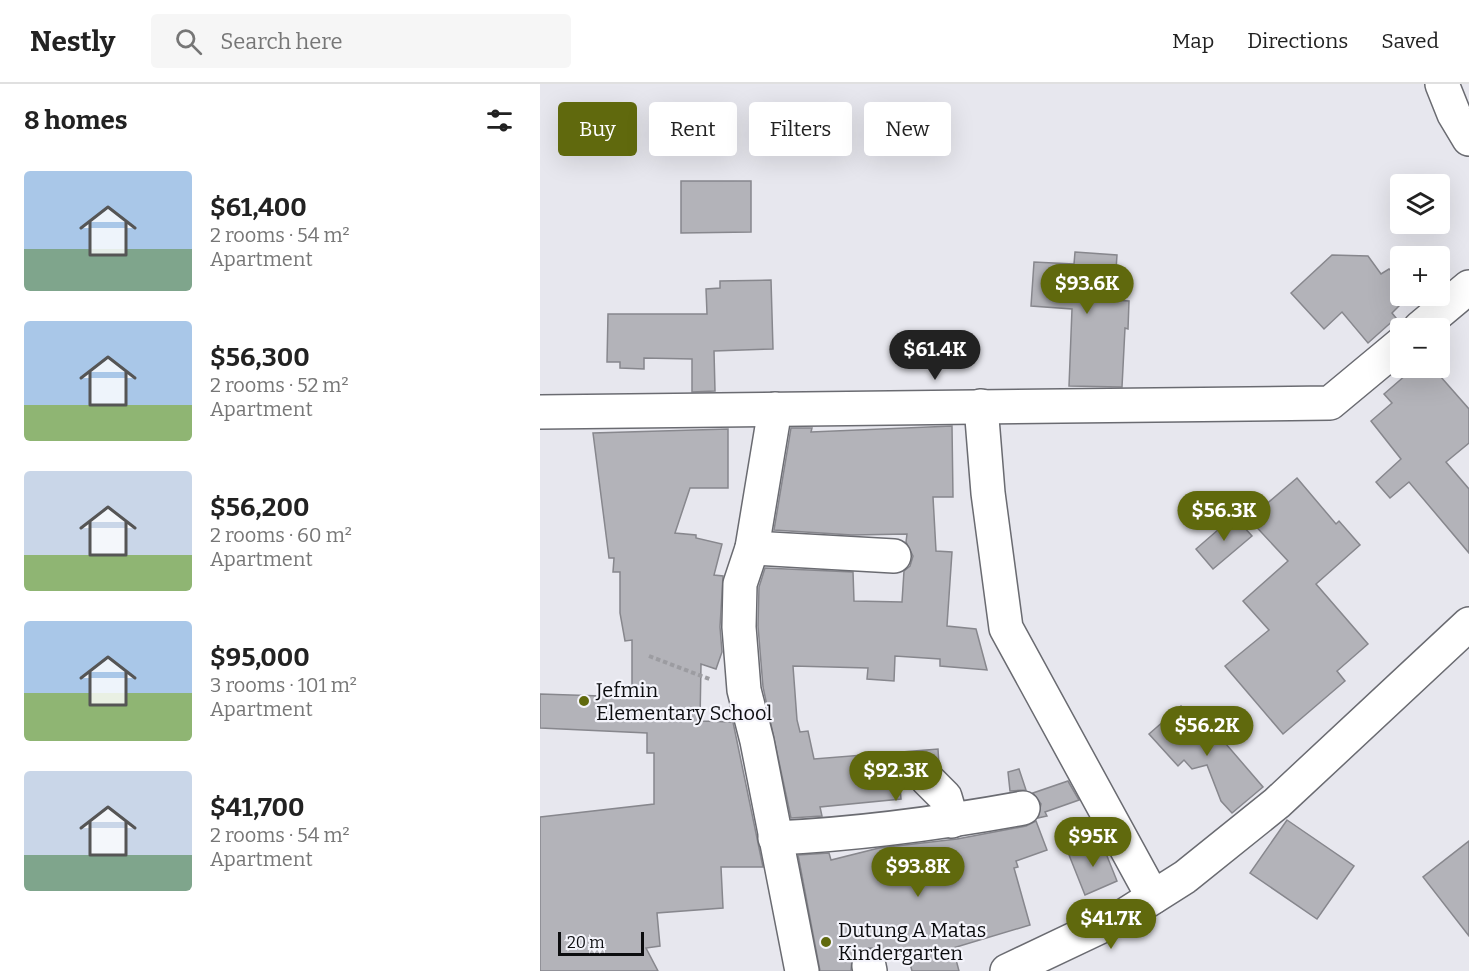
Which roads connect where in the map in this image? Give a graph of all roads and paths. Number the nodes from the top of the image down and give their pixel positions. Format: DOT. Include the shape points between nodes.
graph roads {
  1 [pos="1442,84"];
  2 [pos="1469,139"];
  3 [pos="1469,287"];
  4 [pos="1432,318"];
  5 [pos="1390,353"];
  6 [pos="981,406"];
  7 [pos="775,409"];
  8 [pos="540,412"];
  9 [pos="752,548"];
  10 [pos="894,556"];
  11 [pos="1469,624"];
  12 [pos="649,656"];
  13 [pos="744,690"];
  14 [pos="927,779"];
  15 [pos="1023,808"];
  16 [pos="952,820"];
  17 [pos="775,838"];
  18 [pos="1154,897"];
  19 [pos="802,971"];
  20 [pos="1007,971"];
  1 -- 2 [label="street"];
  3 -- 4 [label="street"];
  5 -- 6 [label="street" via="1330,403"];
  6 -- 7 [label="street"];
  6 -- 18 [label="street" via="1006,628"];
  7 -- 8 [label="street"];
  7 -- 9 [label="street"];
  9 -- 10 [label="street"];
  9 -- 13 [label="street" via="740,584"];
  11 -- 18 [label="street" via="1277,803"];
  12 -- 13 [label="path"];
  13 -- 17 [label="street"];
  14 -- 16 [label="street" via="945,797"];
  15 -- 16 [label="street"];
  16 -- 17 [label="street" via="827,836"];
  17 -- 19 [label="street"];
  18 -- 20 [label="street" via="1125,915"];
}
